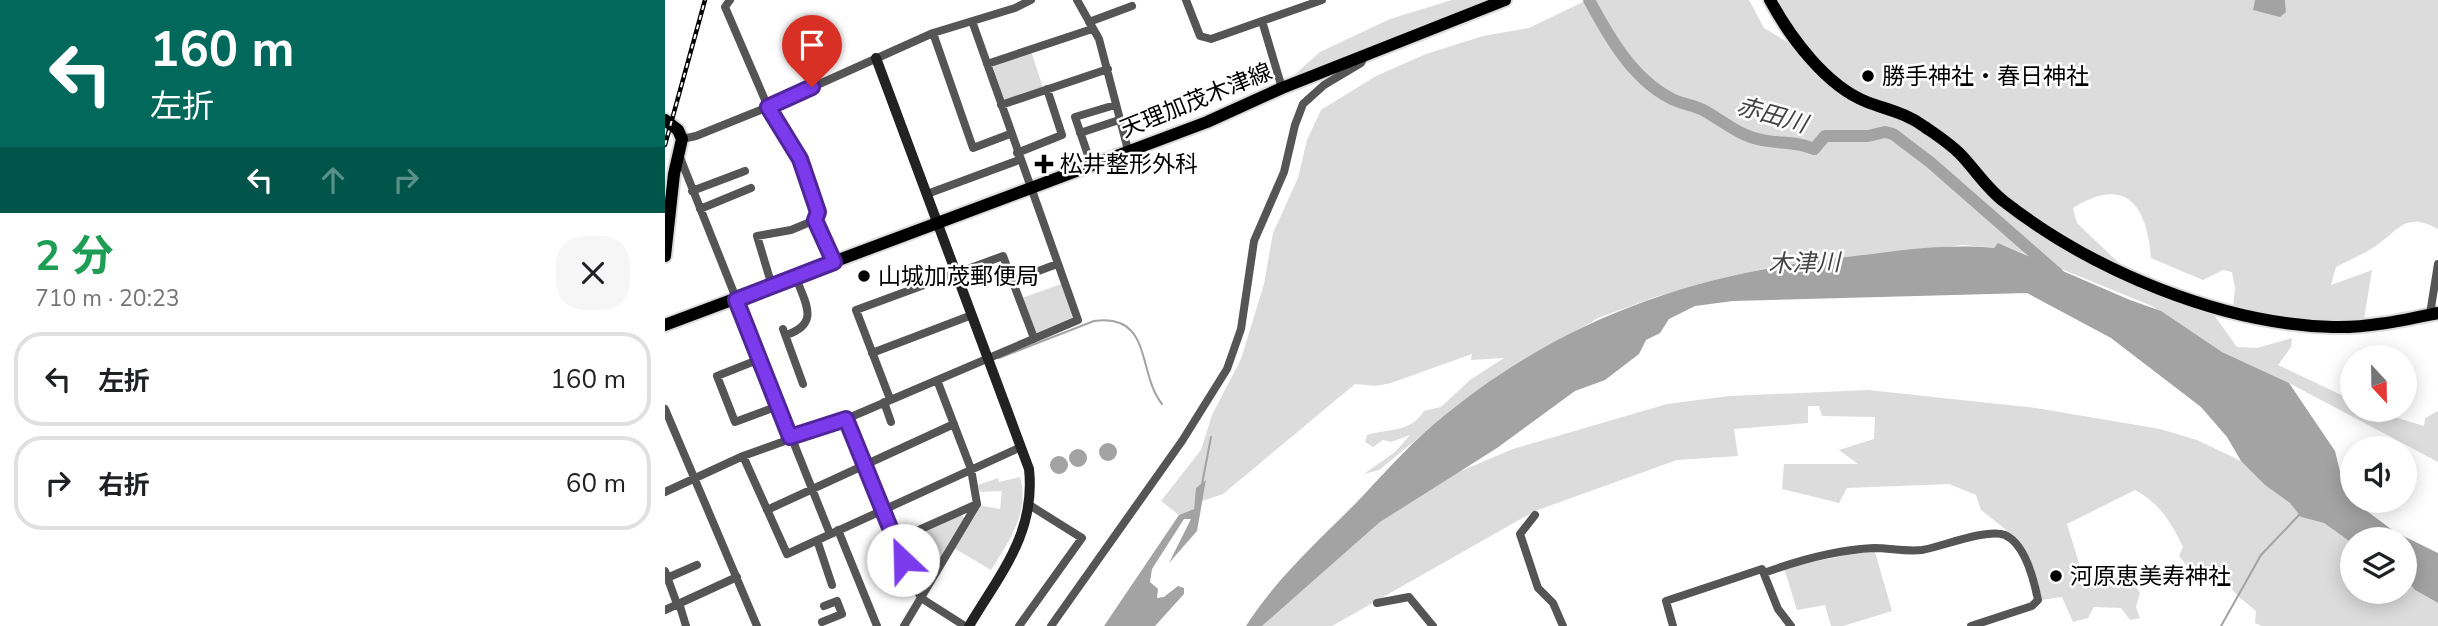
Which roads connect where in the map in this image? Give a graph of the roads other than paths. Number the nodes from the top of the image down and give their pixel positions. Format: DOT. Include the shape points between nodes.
graph roads {
  1 [pos="730,0"];
  2 [pos="1031,0"];
  3 [pos="1077,0"];
  4 [pos="1185,0"];
  5 [pos="1294,0"];
  6 [pos="1322,0"];
  7 [pos="1505,0"];
  8 [pos="1770,0"];
  9 [pos="1132,6"];
  10 [pos="1298,9"];
  11 [pos="972,21"];
  12 [pos="1262,21"];
  13 [pos="1091,26"];
  14 [pos="933,33"];
  15 [pos="1364,57"];
  16 [pos="876,58"];
  17 [pos="987,64"];
  18 [pos="1108,69"];
  19 [pos="1282,88"];
  20 [pos="1047,89"];
  21 [pos="1001,105"];
  22 [pos="1115,105"];
  23 [pos="768,107"];
  24 [pos="665,120"];
  25 [pos="1119,120"];
  26 [pos="1080,133"];
  27 [pos="1010,134"];
  28 [pos="682,139"];
  29 [pos="1128,150"];
  30 [pos="679,155"];
  31 [pos="1018,156"];
  32 [pos="1091,164"];
  33 [pos="745,171"];
  34 [pos="751,188"];
  35 [pos="1029,188"];
  36 [pos="692,191"];
  37 [pos="927,194"];
  38 [pos="700,209"];
  39 [pos="815,220"];
  40 [pos="937,223"];
  41 [pos="665,256"];
  42 [pos="834,262"];
  43 [pos="1057,264"];
  44 [pos="2438,264"];
  45 [pos="956,273"];
  46 [pos="796,278"];
  47 [pos="1013,281"];
  48 [pos="772,286"];
  49 [pos="736,300"];
  50 [pos="2434,314"];
  51 [pos="972,315"];
  52 [pos="665,325"];
  53 [pos="1034,338"];
  54 [pos="872,353"];
  55 [pos="986,356"];
  56 [pos="760,359"];
  57 [pos="937,380"];
  58 [pos="803,384"];
  59 [pos="887,401"];
  60 [pos="778,406"];
  61 [pos="665,408"];
  62 [pos="846,419"];
  63 [pos="891,422"];
  64 [pos="954,424"];
  65 [pos="790,437"];
  66 [pos="1021,447"];
  67 [pos="743,456"];
  68 [pos="864,466"];
  69 [pos="971,468"];
  70 [pos="694,478"];
  71 [pos="812,489"];
  72 [pos="665,492"];
  73 [pos="977,504"];
  74 [pos="1031,506"];
  75 [pos="767,510"];
  76 [pos="880,510"];
  77 [pos="1535,514"];
  78 [pos="834,532"];
  79 [pos="817,540"];
  80 [pos="894,541"];
  81 [pos="697,565"];
  82 [pos="1765,573"];
  83 [pos="666,575"];
  84 [pos="737,577"];
  85 [pos="832,585"];
  86 [pos="921,598"];
  87 [pos="678,603"];
  88 [pos="1377,603"];
  89 [pos="824,606"];
  90 [pos="665,611"];
  91 [pos="823,624"];
  92 [pos="686,626"];
  93 [pos="757,626"];
  94 [pos="812,626"];
  95 [pos="877,626"];
  96 [pos="904,626"];
  97 [pos="967,626"];
  98 [pos="1019,626"];
  99 [pos="1051,626"];
  100 [pos="1433,626"];
  101 [pos="1563,626"];
  102 [pos="1673,626"];
  103 [pos="1791,626"];
  104 [pos="1971,626"];
  1 -- 23 [label="street" via="725,7"];
  2 -- 11 [label="street"];
  3 -- 13 [label="street"];
  4 -- 12 [label="street" via="1202,37 1211,39"];
  5 -- 10 [label="street"];
  6 -- 10 [label="street"];
  7 -- 15 [label="main road, 天理加茂木津線"];
  8 -- 50 [label="main road" via="1788,34 1834,79 1867,101 1919,122 1960,154 2004,201 2116,269 2179,296 2264,320 2352,327"];
  9 -- 13 [label="street"];
  10 -- 12 [label="street"];
  11 -- 14 [label="street"];
  11 -- 17 [label="street"];
  12 -- 19 [label="street"];
  13 -- 17 [label="street"];
  13 -- 18 [label="street"];
  14 -- 16 [label="street"];
  14 -- 27 [label="street" via="973,148"];
  15 -- 19 [label="main road, 天理加茂木津線"];
  15 -- 99 [label="street" via="1308,97 1299,114 1284,172 1254,241 1241,329 1219,384"];
  16 -- 23 [label="street"];
  16 -- 37 [label="street"];
  17 -- 21 [label="street"];
  18 -- 20 [label="street"];
  18 -- 22 [label="street"];
  19 -- 29 [label="main road, 天理加茂木津線"];
  20 -- 21 [label="street"];
  20 -- 31 [label="street" via="1062,135"];
  21 -- 27 [label="street"];
  22 -- 25 [label="street"];
  22 -- 26 [label="street" via="1075,117"];
  23 -- 28 [label="street"];
  23 -- 39 [label="street" via="800,159 818,212"];
  24 -- 28 [label="main road"];
  25 -- 26 [label="street"];
  25 -- 29 [label="street"];
  26 -- 32 [label="street"];
  27 -- 31 [label="street"];
  28 -- 30 [label="main road"];
  29 -- 32 [label="main road, 天理加茂木津線"];
  30 -- 36 [label="street"];
  30 -- 41 [label="main road"];
  31 -- 35 [label="street"];
  31 -- 37 [label="street"];
  32 -- 35 [label="main road, 天理加茂木津線"];
  33 -- 36 [label="street"];
  34 -- 38 [label="street"];
  35 -- 40 [label="main road, 天理加茂木津線"];
  35 -- 43 [label="street"];
  36 -- 38 [label="street"];
  37 -- 40 [label="street"];
  38 -- 49 [label="street"];
  39 -- 42 [label="street"];
  39 -- 48 [label="street" via="757,236"];
  40 -- 42 [label="main road, 天理加茂木津線"];
  40 -- 45 [label="street"];
  42 -- 46 [label="main road, 天理加茂木津線"];
  43 -- 47 [label="street"];
  43 -- 53 [label="street" via="1078,320"];
  44 -- 50 [label="street"];
  45 -- 47 [label="street" via="1003,256"];
  45 -- 51 [label="street"];
  45 -- 54 [label="street" via="856,310"];
  46 -- 48 [label="main road, 天理加茂木津線"];
  46 -- 58 [label="street" via="807,322 802,330 785,332"];
  47 -- 53 [label="street"];
  48 -- 49 [label="main road, 天理加茂木津線"];
  49 -- 52 [label="main road, 天理加茂木津線"];
  49 -- 56 [label="street"];
  51 -- 54 [label="street"];
  51 -- 55 [label="street"];
  53 -- 55 [label="street"];
  54 -- 59 [label="street"];
  55 -- 57 [label="street"];
  55 -- 66 [label="street"];
  56 -- 60 [label="street"];
  56 -- 60 [label="street" via="717,376 735,422"];
  57 -- 59 [label="street"];
  57 -- 64 [label="street"];
  59 -- 62 [label="street"];
  59 -- 63 [label="street"];
  60 -- 65 [label="street"];
  61 -- 70 [label="street"];
  62 -- 65 [label="street"];
  62 -- 68 [label="street"];
  64 -- 68 [label="street"];
  64 -- 69 [label="street"];
  65 -- 67 [label="street"];
  65 -- 71 [label="street"];
  66 -- 69 [label="street"];
  66 -- 74 [label="street" via="1029,469"];
  67 -- 70 [label="street"];
  67 -- 75 [label="street"];
  68 -- 71 [label="street"];
  68 -- 76 [label="street"];
  69 -- 73 [label="street"];
  69 -- 76 [label="street"];
  70 -- 72 [label="street"];
  70 -- 84 [label="street"];
  71 -- 75 [label="street"];
  71 -- 78 [label="street"];
  73 -- 80 [label="street"];
  73 -- 86 [label="street"];
  74 -- 97 [label="street" via="1014,551"];
  74 -- 98 [label="street" via="1081,538"];
  75 -- 79 [label="street" via="787,554"];
  76 -- 78 [label="street"];
  76 -- 80 [label="street"];
  77 -- 101 [label="street" via="1520,534 1538,588 1553,603"];
  78 -- 79 [label="street"];
  78 -- 95 [label="street"];
  79 -- 85 [label="street"];
  80 -- 86 [label="street"];
  81 -- 83 [label="street"];
  82 -- 102 [label="street" via="1762,569 1666,601"];
  82 -- 103 [label="street" via="1778,609"];
  82 -- 104 [label="street" via="1795,561 1845,552 1925,550 1946,541 1994,533 2005,536 2020,548 2038,600"];
  83 -- 87 [label="street"];
  84 -- 87 [label="street"];
  84 -- 93 [label="street"];
  86 -- 96 [label="street"];
  86 -- 97 [label="street"];
  87 -- 90 [label="street"];
  87 -- 92 [label="street"];
  88 -- 100 [label="street" via="1409,597"];
  89 -- 91 [label="street" via="837,601 842,614"];
  91 -- 94 [label="street"];
}
